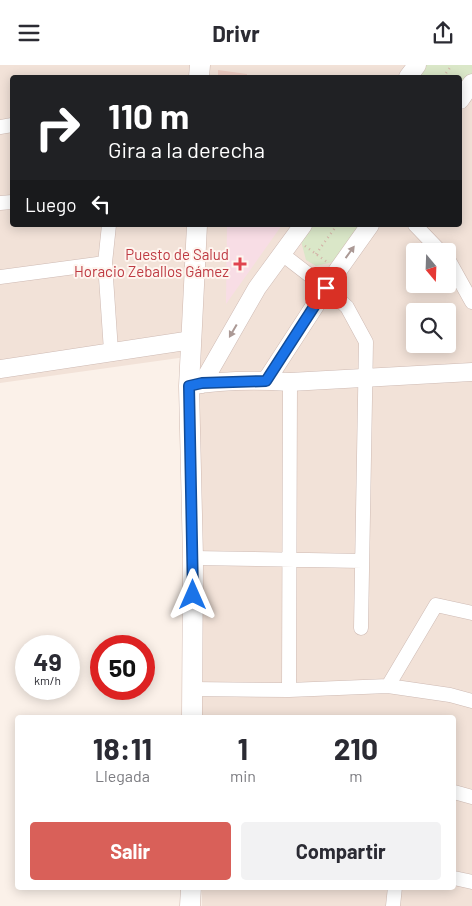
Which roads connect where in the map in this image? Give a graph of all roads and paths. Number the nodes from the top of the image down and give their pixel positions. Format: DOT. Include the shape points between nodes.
graph roads {
  1 [pos="472,83"];
  2 [pos="462,97"];
  3 [pos="109,227"];
  4 [pos="197,227"];
  5 [pos="335,227"];
  6 [pos="369,227"];
  7 [pos="417,227"];
  8 [pos="299,231"];
  9 [pos="432,243"];
  10 [pos="282,254"];
  11 [pos="316,255"];
  12 [pos="105,263"];
  13 [pos="338,270"];
  14 [pos="456,273"];
  15 [pos="0,277"];
  16 [pos="326,288"];
  17 [pos="472,302"];
  18 [pos="192,340"];
  19 [pos="111,351"];
  20 [pos="0,369"];
  21 [pos="472,372"];
  22 [pos="365,378"];
  23 [pos="266,381"];
  24 [pos="290,382"];
  25 [pos="195,385"];
  26 [pos="193,558"];
  27 [pos="290,560"];
  28 [pos="362,561"];
  29 [pos="472,613"];
  30 [pos="361,628"];
  31 [pos="388,687"];
  32 [pos="192,689"];
  33 [pos="289,690"];
  34 [pos="472,701"];
  35 [pos="192,715"];
  36 [pos="456,793"];
  37 [pos="472,797"];
  38 [pos="456,878"];
  39 [pos="472,882"];
  40 [pos="396,890"];
  41 [pos="393,906"];
  1 -- 2 [label="street"];
  3 -- 12 [label="street"];
  4 -- 18 [label="main road"];
  5 -- 11 [label="path"];
  13 -- 6 [label="street, one-way"];
  7 -- 9 [label="street"];
  8 -- 10 [label="street"];
  8 -- 11 [label="path"];
  10 -- 16 [label="street"];
  10 -- 25 [label="street, one-way"];
  11 -- 13 [label="path"];
  12 -- 15 [label="street"];
  12 -- 19 [label="street"];
  13 -- 16 [label="street"];
  14 -- 17 [label="street"];
  16 -- 22 [label="street" via="346,307 366,342"];
  16 -- 23 [label="street"];
  18 -- 19 [label="street"];
  18 -- 25 [label="main road"];
  19 -- 20 [label="street"];
  21 -- 22 [label="street"];
  22 -- 24 [label="street"];
  22 -- 28 [label="street"];
  23 -- 24 [label="street"];
  23 -- 25 [label="street"];
  24 -- 27 [label="street"];
  25 -- 26 [label="main road"];
  26 -- 27 [label="street"];
  26 -- 32 [label="main road"];
  27 -- 28 [label="street"];
  27 -- 33 [label="street"];
  28 -- 30 [label="street"];
  29 -- 31 [label="street" via="436,605"];
  31 -- 33 [label="street"];
  31 -- 34 [label="street"];
  32 -- 33 [label="street"];
  32 -- 35 [label="main road"];
  36 -- 37 [label="street"];
  38 -- 39 [label="street"];
  40 -- 41 [label="street"];
}
